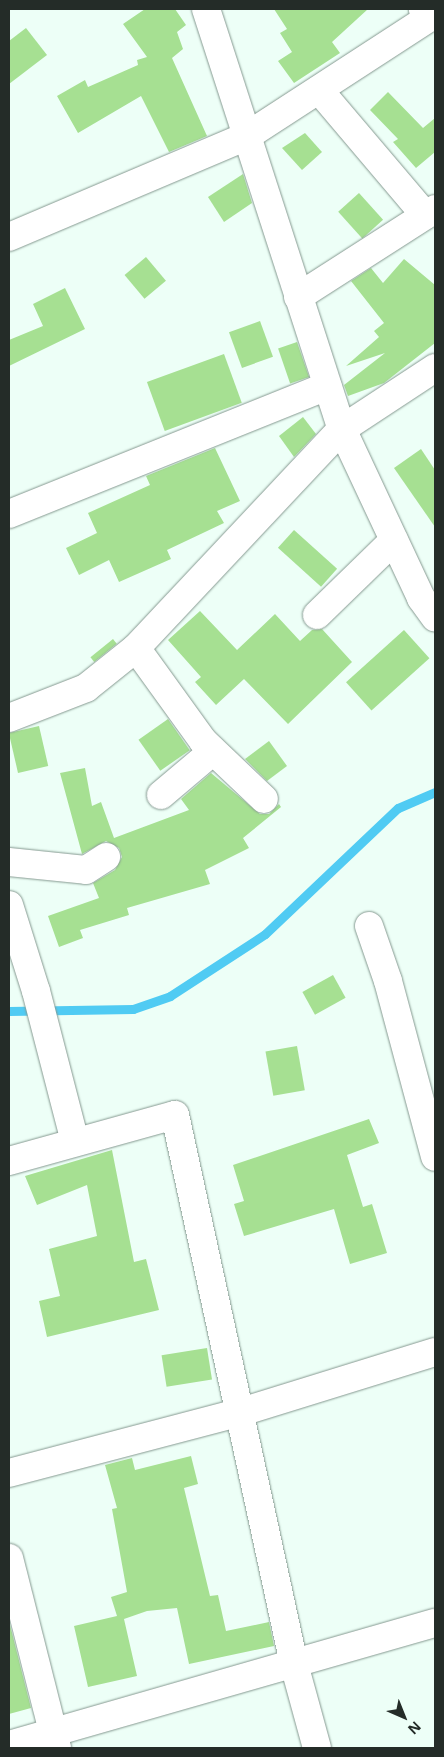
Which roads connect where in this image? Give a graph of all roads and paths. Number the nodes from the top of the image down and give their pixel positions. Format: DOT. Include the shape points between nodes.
graph roads {
  1 [pos="206,9"];
  2 [pos="423,9"];
  3 [pos="319,90"];
  4 [pos="248,136"];
  5 [pos="430,212"];
  6 [pos="9,237"];
  7 [pos="298,297"];
  8 [pos="435,368"];
  9 [pos="327,386"];
  10 [pos="342,429"];
  11 [pos="9,514"];
  12 [pos="394,540"];
  13 [pos="317,615"];
  14 [pos="435,617"];
  15 [pos="136,648"];
  16 [pos="9,718"];
  17 [pos="213,751"];
  18 [pos="161,795"];
  19 [pos="264,798"];
  20 [pos="106,857"];
  21 [pos="9,862"];
  22 [pos="9,905"];
  23 [pos="369,926"];
  24 [pos="74,1142"];
  25 [pos="435,1157"];
  26 [pos="9,1161"];
  27 [pos="435,1352"];
  28 [pos="238,1413"];
  29 [pos="9,1473"];
  30 [pos="9,1558"];
  31 [pos="435,1623"];
  32 [pos="294,1664"];
  33 [pos="55,1740"];
  34 [pos="9,1744"];
  35 [pos="317,1748"];
  1 -- 4 [label="street"];
  2 -- 3 [label="street" via="430,18"];
  3 -- 4 [label="street"];
  3 -- 5 [label="street"];
  4 -- 6 [label="street"];
  4 -- 7 [label="street"];
  5 -- 7 [label="street"];
  7 -- 9 [label="street"];
  8 -- 10 [label="street"];
  9 -- 10 [label="street"];
  9 -- 11 [label="street"];
  10 -- 12 [label="street"];
  10 -- 15 [label="street"];
  12 -- 13 [label="street"];
  12 -- 14 [label="street" via="421,598"];
  15 -- 16 [label="street" via="86,688"];
  15 -- 17 [label="street"];
  17 -- 18 [label="street"];
  17 -- 19 [label="street"];
  20 -- 21 [label="street" via="86,870"];
  22 -- 24 [label="street" via="36,991"];
  23 -- 25 [label="street" via="388,981"];
  24 -- 26 [label="street"];
  24 -- 28 [label="street" via="175,1115"];
  27 -- 28 [label="street"];
  28 -- 29 [label="street"];
  28 -- 32 [label="street"];
  30 -- 33 [label="street"];
  31 -- 32 [label="street"];
  32 -- 33 [label="street"];
  32 -- 35 [label="street"];
  33 -- 34 [label="street"];
}
